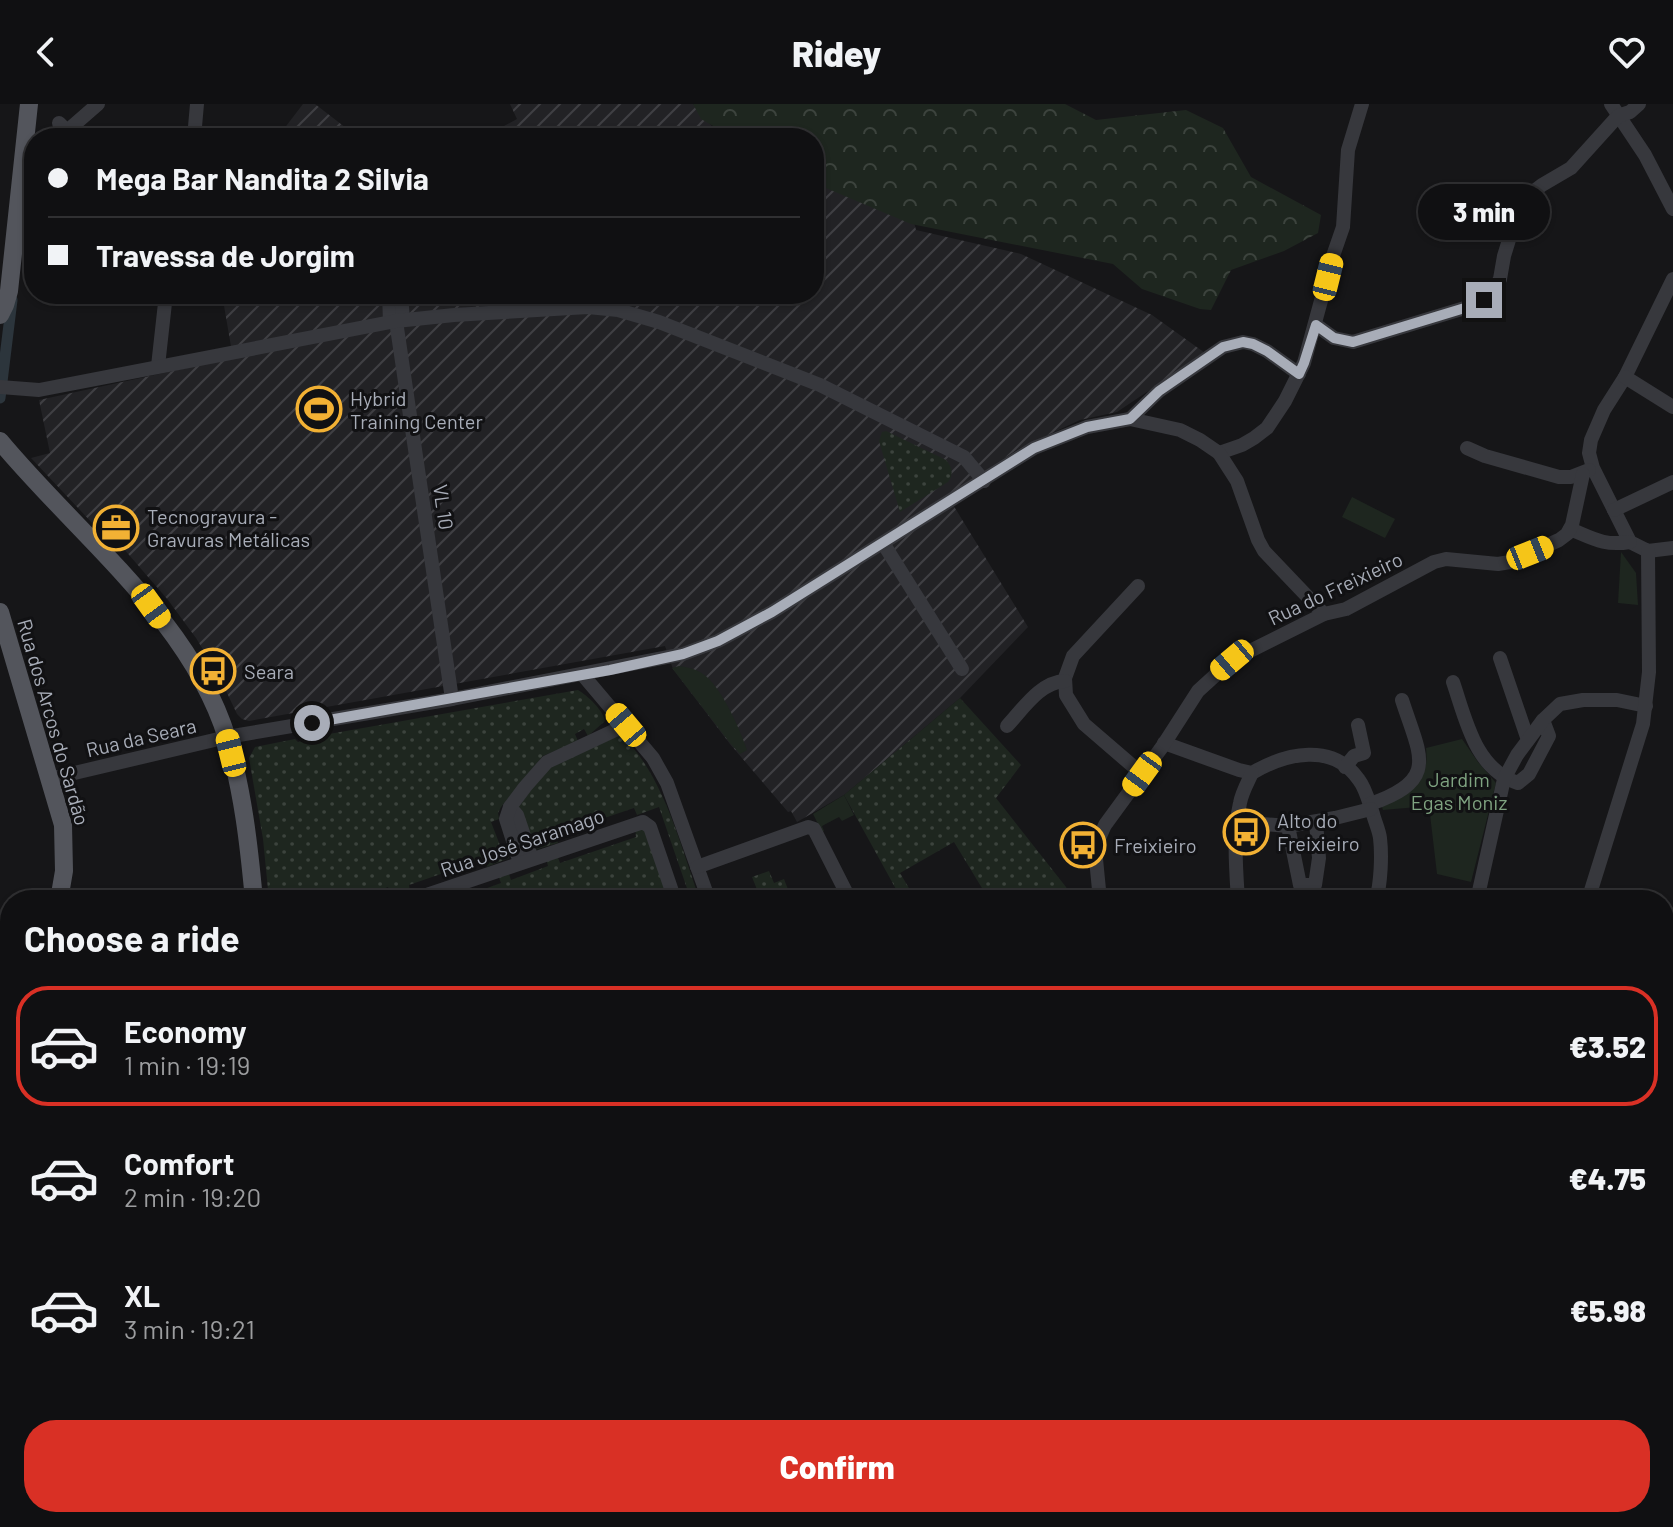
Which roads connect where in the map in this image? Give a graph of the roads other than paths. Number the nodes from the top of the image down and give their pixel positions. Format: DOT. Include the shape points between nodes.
graph roads {
  1 [pos="29,104"];
  2 [pos="98,104"];
  3 [pos="197,104"];
  4 [pos="1362,104"];
  5 [pos="1639,104"];
  6 [pos="1614,110"];
  7 [pos="59,123"];
  8 [pos="26,128"];
  9 [pos="64,128"];
  10 [pos="70,128"];
  11 [pos="193,128"];
  12 [pos="24,151"];
  13 [pos="1673,209"];
  14 [pos="1673,279"];
  15 [pos="165,304"];
  16 [pos="392,304"];
  17 [pos="399,304"];
  18 [pos="0,315"];
  19 [pos="396,321"];
  20 [pos="1316,325"];
  21 [pos="158,366"];
  22 [pos="1299,374"];
  23 [pos="1625,377"];
  24 [pos="0,387"];
  25 [pos="1673,407"];
  26 [pos="1130,419"];
  27 [pos="0,441"];
  28 [pos="1467,448"];
  29 [pos="1219,453"];
  30 [pos="1588,471"];
  31 [pos="984,481"];
  32 [pos="1673,482"];
  33 [pos="1614,510"];
  34 [pos="1570,529"];
  35 [pos="1630,542"];
  36 [pos="883,543"];
  37 [pos="1673,548"];
  38 [pos="1648,551"];
  39 [pos="1138,586"];
  40 [pos="0,614"];
  41 [pos="1324,614"];
  42 [pos="1500,658"];
  43 [pos="962,669"];
  44 [pos="582,674"];
  45 [pos="1065,681"];
  46 [pos="1453,682"];
  47 [pos="452,699"];
  48 [pos="1402,700"];
  49 [pos="1646,706"];
  50 [pos="1543,720"];
  51 [pos="626,725"];
  52 [pos="1358,725"];
  53 [pos="1007,726"];
  54 [pos="227,737"];
  55 [pos="1528,740"];
  56 [pos="1164,743"];
  57 [pos="1345,767"];
  58 [pos="1252,773"];
  59 [pos="1142,774"];
  60 [pos="49,779"];
  61 [pos="1504,779"];
  62 [pos="1370,806"];
  63 [pos="1237,822"];
  64 [pos="1316,822"];
  65 [pos="1288,826"];
  66 [pos="526,861"];
  67 [pos="697,867"];
  68 [pos="61,890"];
  69 [pos="253,890"];
  70 [pos="441,890"];
  71 [pos="672,890"];
  72 [pos="705,890"];
  73 [pos="845,890"];
  74 [pos="1099,890"];
  75 [pos="1237,890"];
  76 [pos="1379,890"];
  77 [pos="1479,890"];
  78 [pos="1591,890"];
  1 -- 8 [label="main road"];
  2 -- 10 [label="street"];
  3 -- 11 [label="street"];
  4 -- 20 [label="street" via="1348,150 1343,227"];
  5 -- 6 [label="street" via="1630,112"];
  6 -- 13 [label="street"];
  6 -- 20 [label="street" via="1571,168 1521,201 1500,279 1484,300 1353,342 1334,338"];
  7 -- 9 [label="street"];
  12 -- 18 [label="main road" via="9,291"];
  14 -- 23 [label="street"];
  15 -- 21 [label="street"];
  16 -- 19 [label="street"];
  17 -- 19 [label="street"];
  19 -- 21 [label="street"];
  19 -- 31 [label="street" via="588,307 618,310 820,385 964,457"];
  19 -- 47 [label="street, VL 10"];
  20 -- 22 [label="street"];
  21 -- 24 [label="street" via="39,390"];
  22 -- 26 [label="street" via="1253,344 1223,347 1159,391"];
  22 -- 29 [label="street" via="1267,428"];
  23 -- 25 [label="street"];
  23 -- 30 [label="street" via="1591,440"];
  26 -- 29 [label="street, Rua da Seara" via="1180,430"];
  26 -- 31 [label="street, Rua da Seara" via="1087,427 1034,448"];
  27 -- 54 [label="main road" via="151,606 202,681"];
  28 -- 30 [label="street" via="1559,477"];
  29 -- 41 [label="street, Rua da Seara" via="1237,481 1264,551"];
  30 -- 33 [label="street"];
  30 -- 34 [label="street"];
  31 -- 36 [label="street, Rua da Seara"];
  32 -- 33 [label="street"];
  33 -- 35 [label="street"];
  34 -- 35 [label="street" via="1602,543"];
  34 -- 41 [label="street, Rua do Freixieiro" via="1559,540 1510,562 1434,562 1346,609"];
  35 -- 38 [label="street"];
  36 -- 43 [label="street"];
  36 -- 44 [label="street, Rua da Seara" via="718,641 683,654"];
  37 -- 38 [label="street"];
  38 -- 49 [label="street"];
  39 -- 45 [label="street" via="1073,656"];
  40 -- 60 [label="main road, Rua dos Arcos do Sardão"];
  41 -- 56 [label="street, Rua do Freixieiro" via="1232,660 1198,691"];
  42 -- 55 [label="street"];
  44 -- 47 [label="street, Rua da Seara"];
  44 -- 51 [label="street"];
  45 -- 53 [label="street" via="1045,688"];
  45 -- 59 [label="street" via="1066,695 1084,724"];
  46 -- 61 [label="street" via="1474,742"];
  47 -- 54 [label="street, Rua da Seara"];
  48 -- 62 [label="street" via="1420,769 1407,787"];
  49 -- 50 [label="street" via="1583,700 1560,704"];
  49 -- 78 [label="street"];
  50 -- 55 [label="street"];
  50 -- 61 [label="street" via="1549,736 1529,774 1518,783"];
  51 -- 66 [label="street" via="547,762 510,807 517,815"];
  51 -- 67 [label="street" via="667,783"];
  52 -- 57 [label="street" via="1364,753"];
  54 -- 60 [label="street, Rua da Seara"];
  54 -- 69 [label="main road"];
  55 -- 61 [label="street"];
  56 -- 58 [label="street"];
  56 -- 59 [label="street, Rua do Freixieiro"];
  57 -- 58 [label="street" via="1327,756 1303,754"];
  57 -- 62 [label="street" via="1358,778"];
  58 -- 63 [label="street"];
  59 -- 74 [label="street, Rua do Freixieiro" via="1097,843"];
  60 -- 68 [label="main road, Rua dos Arcos do Sardão" via="63,825"];
  61 -- 77 [label="street"];
  62 -- 64 [label="street"];
  62 -- 76 [label="street" via="1380,837"];
  63 -- 65 [label="street"];
  63 -- 75 [label="street"];
  64 -- 65 [label="street"];
  64 -- 65 [label="street" via="1315,885 1300,885"];
  66 -- 70 [label="street, Rua José Saramago"];
  66 -- 71 [label="street, Rua José Saramago" via="645,823"];
  67 -- 72 [label="street"];
  67 -- 73 [label="street" via="808,827 814,829"];
}
